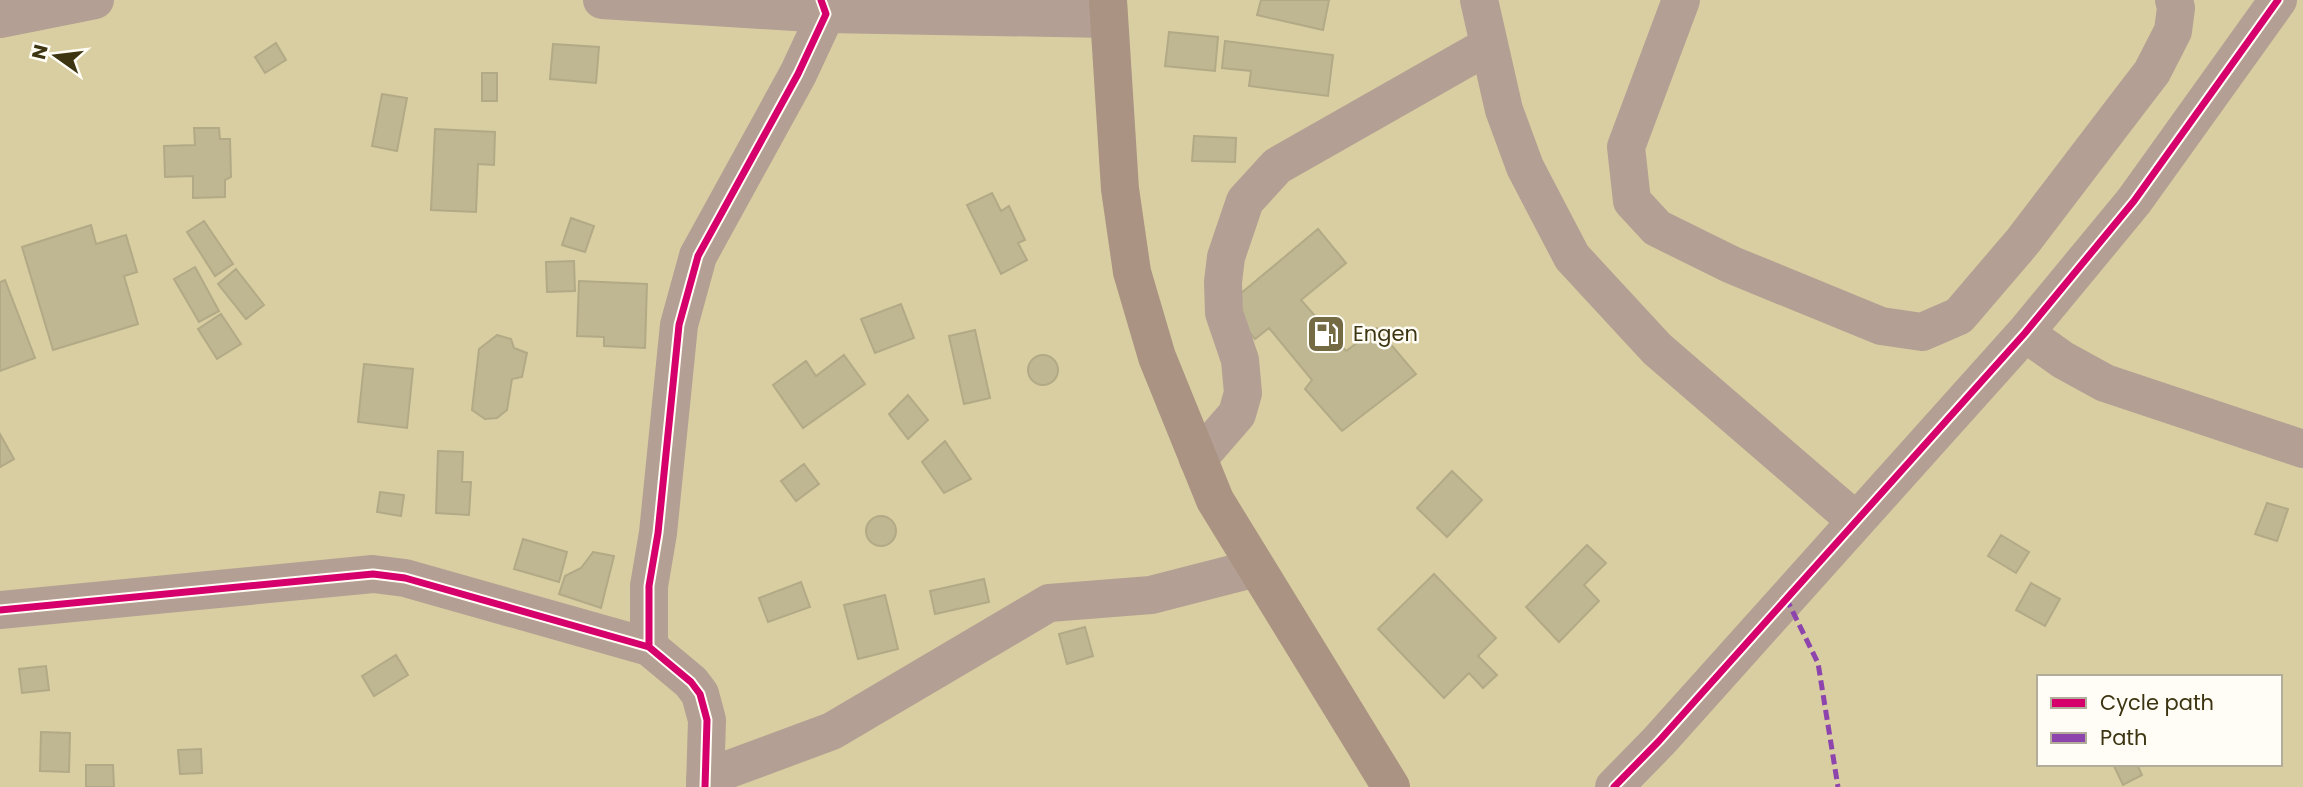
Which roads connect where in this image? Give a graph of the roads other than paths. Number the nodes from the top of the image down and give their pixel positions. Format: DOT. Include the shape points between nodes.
graph roads {
  1 [pos="95,0"];
  2 [pos="603,0"];
  3 [pos="1479,0"];
  4 [pos="1681,0"];
  5 [pos="2174,0"];
  6 [pos="2278,0"];
  7 [pos="824,7"];
  8 [pos="1108,9"];
  9 [pos="0,19"];
  10 [pos="1488,46"];
  11 [pos="2025,333"];
  12 [pos="2303,449"];
  13 [pos="1198,459"];
  14 [pos="1855,520"];
  15 [pos="1256,568"];
  16 [pos="0,610"];
  17 [pos="649,647"];
  18 [pos="705,782"];
  19 [pos="1391,787"];
  20 [pos="1614,787"];
  1 -- 9 [label="street"];
  2 -- 7 [label="street"];
  3 -- 10 [label="street"];
  4 -- 5 [label="street" via="1626,147 1632,201 1657,228 1732,265 1881,326 1922,332 1959,316 2023,242 2151,72 2173,31"];
  6 -- 11 [label="street" via="2134,201"];
  7 -- 8 [label="street"];
  7 -- 17 [label="street" via="798,74 698,256 686,292 649,586"];
  8 -- 13 [label="main road" via="1120,189 1132,272 1157,357"];
  10 -- 13 [label="street" via="1277,166 1245,201 1226,257 1223,282 1224,313 1240,360 1242,393 1237,414"];
  10 -- 14 [label="street" via="1525,167 1572,257 1657,349"];
  11 -- 12 [label="street" via="2105,383"];
  11 -- 14 [label="street"];
  13 -- 15 [label="main road" via="1215,500"];
  14 -- 20 [label="street"];
  15 -- 18 [label="street" via="1152,595 1049,603 832,731"];
  15 -- 19 [label="main road"];
  16 -- 17 [label="street" via="373,575 405,578"];
  17 -- 18 [label="street" via="700,694 707,720"];
}
